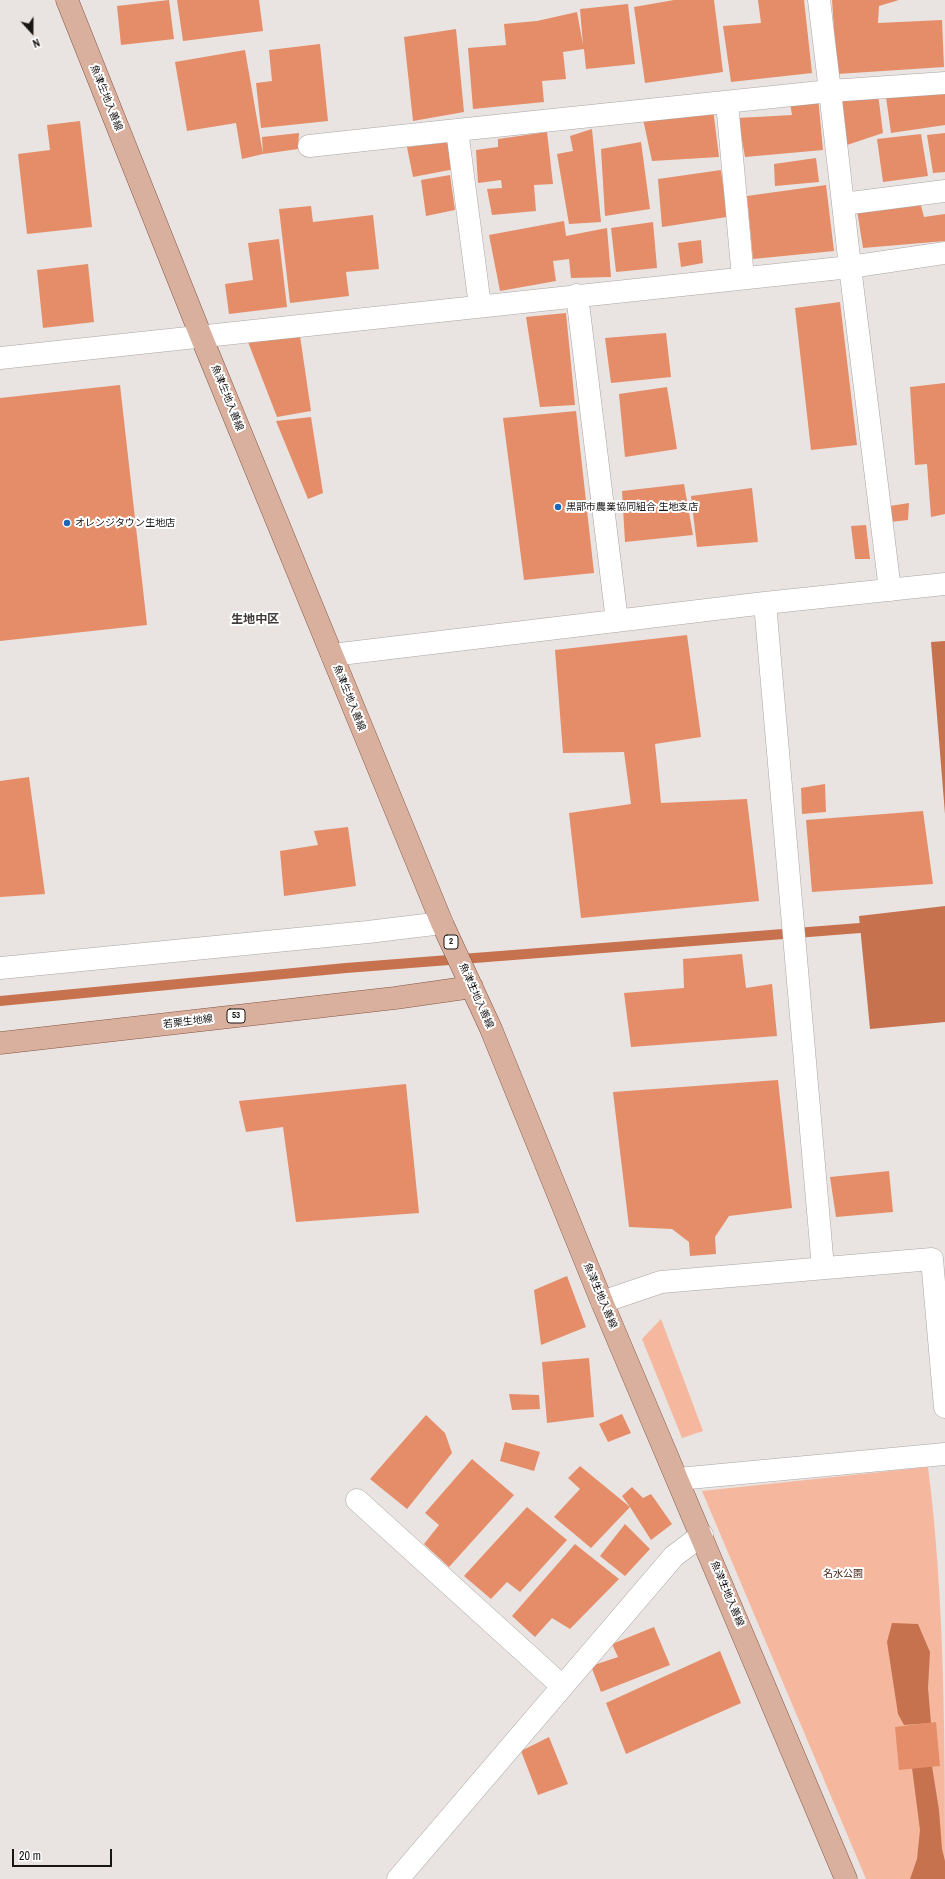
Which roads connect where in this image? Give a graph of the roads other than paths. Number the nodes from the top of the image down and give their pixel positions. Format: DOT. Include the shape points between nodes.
graph roads {
  1 [pos="67,0"];
  2 [pos="819,0"];
  3 [pos="945,83"];
  4 [pos="830,91"];
  5 [pos="727,102"];
  6 [pos="457,130"];
  7 [pos="309,146"];
  8 [pos="945,191"];
  9 [pos="843,204"];
  10 [pos="945,254"];
  11 [pos="850,266"];
  12 [pos="743,278"];
  13 [pos="577,295"];
  14 [pos="480,306"];
  15 [pos="201,336"];
  16 [pos="0,358"];
  17 [pos="945,584"];
  18 [pos="890,590"];
  19 [pos="765,603"];
  20 [pos="617,621"];
  21 [pos="332,655"];
  22 [pos="442,923"];
  23 [pos="0,968"];
  24 [pos="472,987"];
  25 [pos="0,1043"];
  26 [pos="823,1268"];
  27 [pos="602,1302"];
  28 [pos="945,1407"];
  29 [pos="945,1454"];
  30 [pos="678,1479"];
  31 [pos="357,1500"];
  32 [pos="702,1535"];
  33 [pos="562,1686"];
  34 [pos="398,1879"];
  35 [pos="846,1879"];
  1 -- 15 [label="main road, 魚津生地入善線 / 2"];
  2 -- 4 [label="street"];
  3 -- 4 [label="street"];
  4 -- 5 [label="street"];
  4 -- 9 [label="street"];
  5 -- 6 [label="street"];
  5 -- 12 [label="street"];
  6 -- 7 [label="street"];
  6 -- 14 [label="street"];
  8 -- 9 [label="street"];
  9 -- 11 [label="street"];
  10 -- 11 [label="street"];
  11 -- 12 [label="street"];
  11 -- 18 [label="street"];
  12 -- 13 [label="street"];
  13 -- 14 [label="street"];
  13 -- 20 [label="street"];
  14 -- 15 [label="street"];
  15 -- 16 [label="street"];
  15 -- 21 [label="main road, 魚津生地入善線 / 2"];
  17 -- 18 [label="street"];
  18 -- 19 [label="street"];
  19 -- 20 [label="street"];
  19 -- 26 [label="street"];
  20 -- 21 [label="street"];
  21 -- 22 [label="main road, 魚津生地入善線 / 2"];
  22 -- 23 [label="street"];
  22 -- 24 [label="main road, 魚津生地入善線 / 2"];
  24 -- 25 [label="main road, 若栗生地線 / 53"];
  24 -- 27 [label="main road, 魚津生地入善線 / 2"];
  26 -- 27 [label="street" via="661,1282"];
  26 -- 28 [label="street" via="932,1259"];
  27 -- 30 [label="main road, 魚津生地入善線 / 2"];
  29 -- 30 [label="street"];
  30 -- 32 [label="main road, 魚津生地入善線 / 2"];
  31 -- 33 [label="street"];
  32 -- 33 [label="street" via="674,1556"];
  32 -- 35 [label="main road, 魚津生地入善線 / 2"];
  33 -- 34 [label="street"];
}
